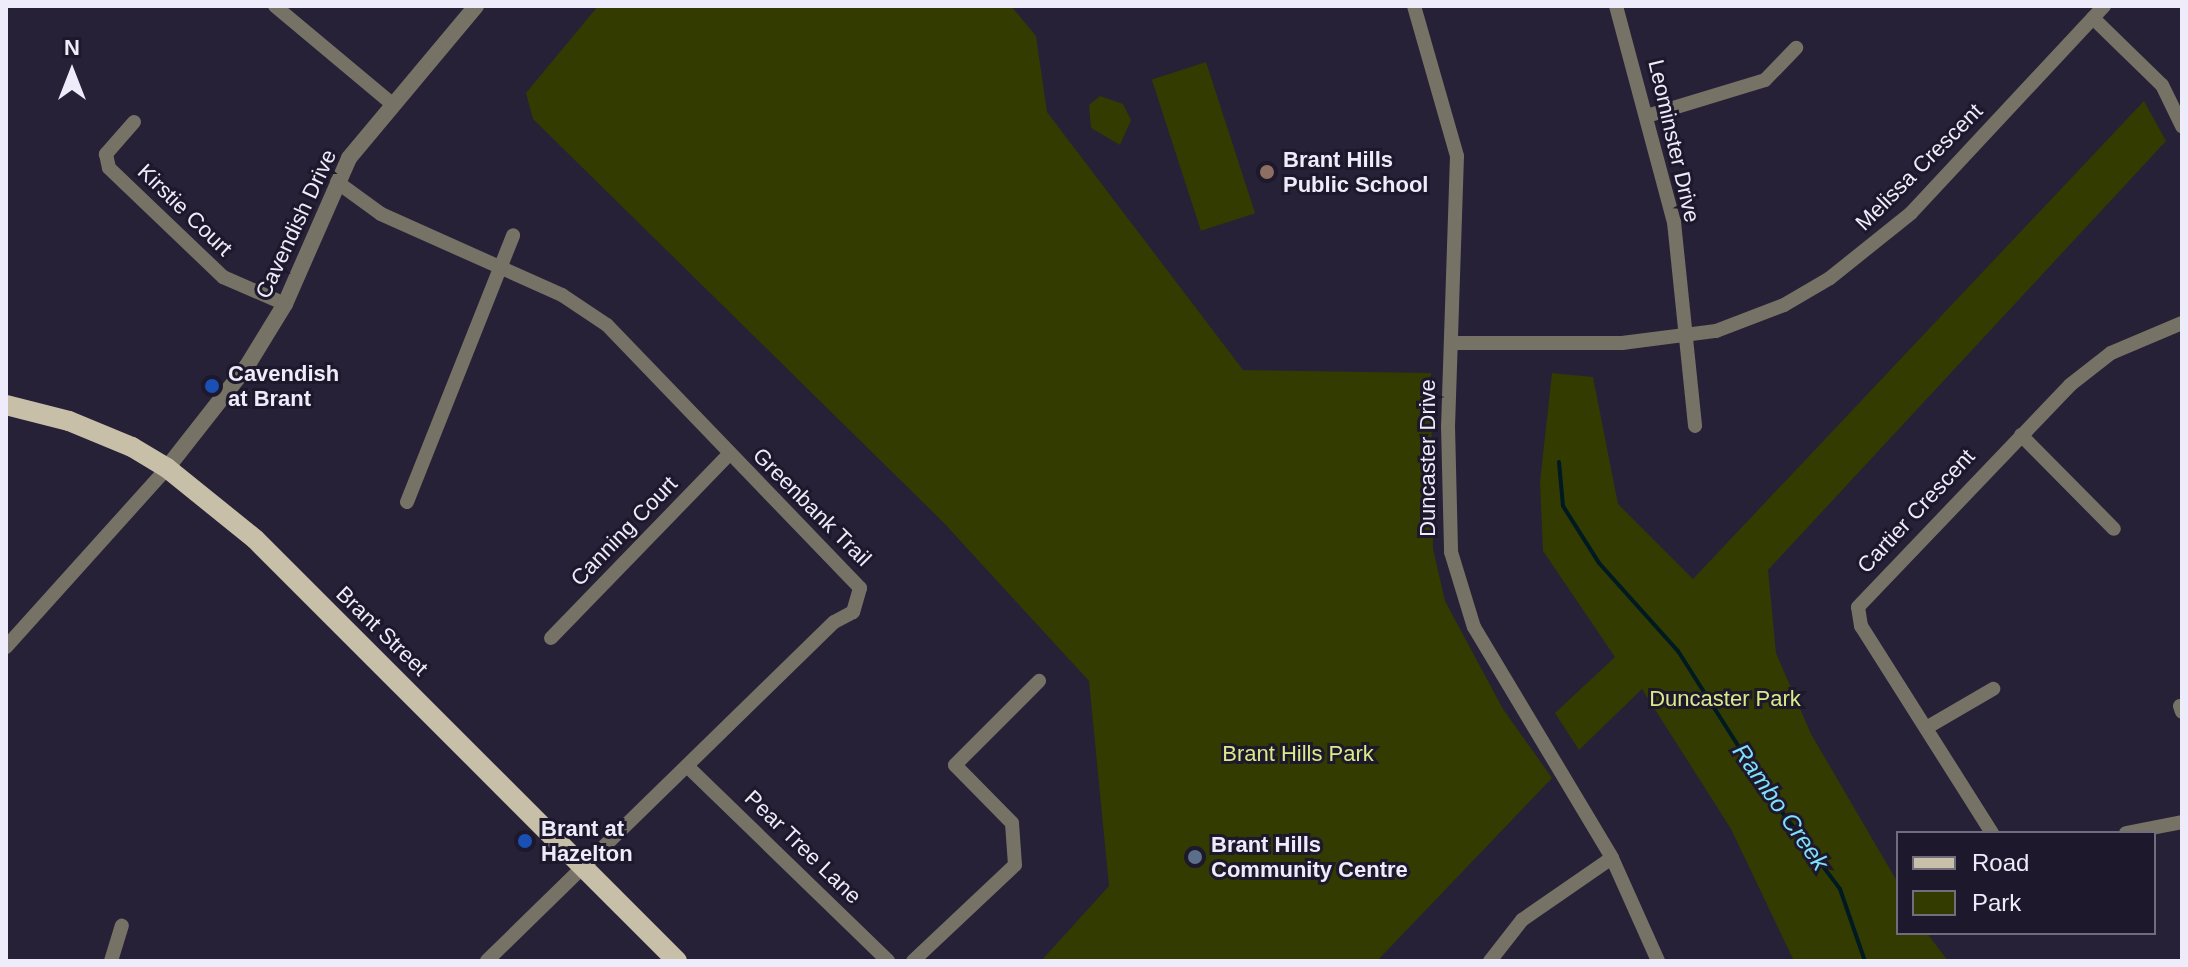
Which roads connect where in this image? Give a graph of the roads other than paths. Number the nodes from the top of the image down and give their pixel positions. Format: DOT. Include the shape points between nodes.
graph roads {
  1 [pos="275,6"];
  2 [pos="476,6"];
  3 [pos="1414,6"];
  4 [pos="1616,6"];
  5 [pos="2104,6"];
  6 [pos="2093,18"];
  7 [pos="1796,48"];
  8 [pos="392,104"];
  9 [pos="1650,115"];
  10 [pos="134,122"];
  11 [pos="2182,126"];
  12 [pos="337,182"];
  13 [pos="513,235"];
  14 [pos="503,268"];
  15 [pos="285,304"];
  16 [pos="2182,323"];
  17 [pos="1685,335"];
  18 [pos="1451,343"];
  19 [pos="6,405"];
  20 [pos="1695,426"];
  21 [pos="2021,435"];
  22 [pos="729,454"];
  23 [pos="167,468"];
  24 [pos="407,502"];
  25 [pos="2114,529"];
  26 [pos="551,638"];
  27 [pos="6,647"];
  28 [pos="1039,681"];
  29 [pos="1993,689"];
  30 [pos="1926,728"];
  31 [pos="687,766"];
  32 [pos="2182,822"];
  33 [pos="1991,831"];
  34 [pos="2136,831"];
  35 [pos="1612,858"];
  36 [pos="583,867"];
  37 [pos="122,926"];
  38 [pos="111,961"];
  39 [pos="487,961"];
  40 [pos="677,961"];
  41 [pos="888,961"];
  42 [pos="913,961"];
  43 [pos="1490,961"];
  44 [pos="1658,961"];
  1 -- 8 [label="street"];
  2 -- 8 [label="street, Cavendish Drive"];
  3 -- 18 [label="street, Duncaster Drive" via="1457,156"];
  4 -- 9 [label="street, Leominster Drive"];
  5 -- 6 [label="street, Melissa Crescent"];
  6 -- 11 [label="street" via="2162,85"];
  6 -- 17 [label="street, Melissa Crescent" via="1911,213 1871,248 1784,305 1716,331"];
  7 -- 9 [label="street" via="1765,80"];
  8 -- 12 [label="street, Cavendish Drive"];
  9 -- 17 [label="street, Leominster Drive" via="1674,222"];
  10 -- 15 [label="street, Kirstie Court" via="106,154 109,168 223,277"];
  12 -- 14 [label="street, Greenbank Trail" via="381,214"];
  12 -- 15 [label="street, Cavendish Drive"];
  13 -- 14 [label="street"];
  14 -- 22 [label="street, Greenbank Trail" via="607,325"];
  14 -- 24 [label="street"];
  15 -- 23 [label="street, Cavendish Drive" via="247,366"];
  16 -- 21 [label="street, Cartier Crescent" via="2111,353"];
  17 -- 18 [label="street, Melissa Crescent" via="1622,343"];
  17 -- 20 [label="street, Leominster Drive"];
  18 -- 35 [label="street, Duncaster Drive" via="1447,517 1459,583 1474,627"];
  19 -- 23 [label="main road, Brant Street" via="69,421"];
  21 -- 25 [label="street"];
  21 -- 30 [label="street, Cartier Crescent" via="1858,607 1861,626"];
  22 -- 26 [label="street, Canning Court"];
  22 -- 31 [label="street, Greenbank Trail" via="834,564 855,576 859,602"];
  23 -- 27 [label="street"];
  23 -- 36 [label="main road, Brant Street" via="255,539"];
  28 -- 42 [label="street" via="955,765 1012,823 1015,865"];
  29 -- 30 [label="street"];
  30 -- 33 [label="street, Cartier Crescent"];
  31 -- 36 [label="street, Greenbank Trail"];
  31 -- 41 [label="street, Pear Tree Lane"];
  32 -- 34 [label="street"];
  35 -- 43 [label="street" via="1522,920"];
  35 -- 44 [label="street, Duncaster Drive"];
  36 -- 39 [label="street, Greenbank Trail"];
  36 -- 40 [label="main road, Brant Street"];
  37 -- 38 [label="street"];
}
